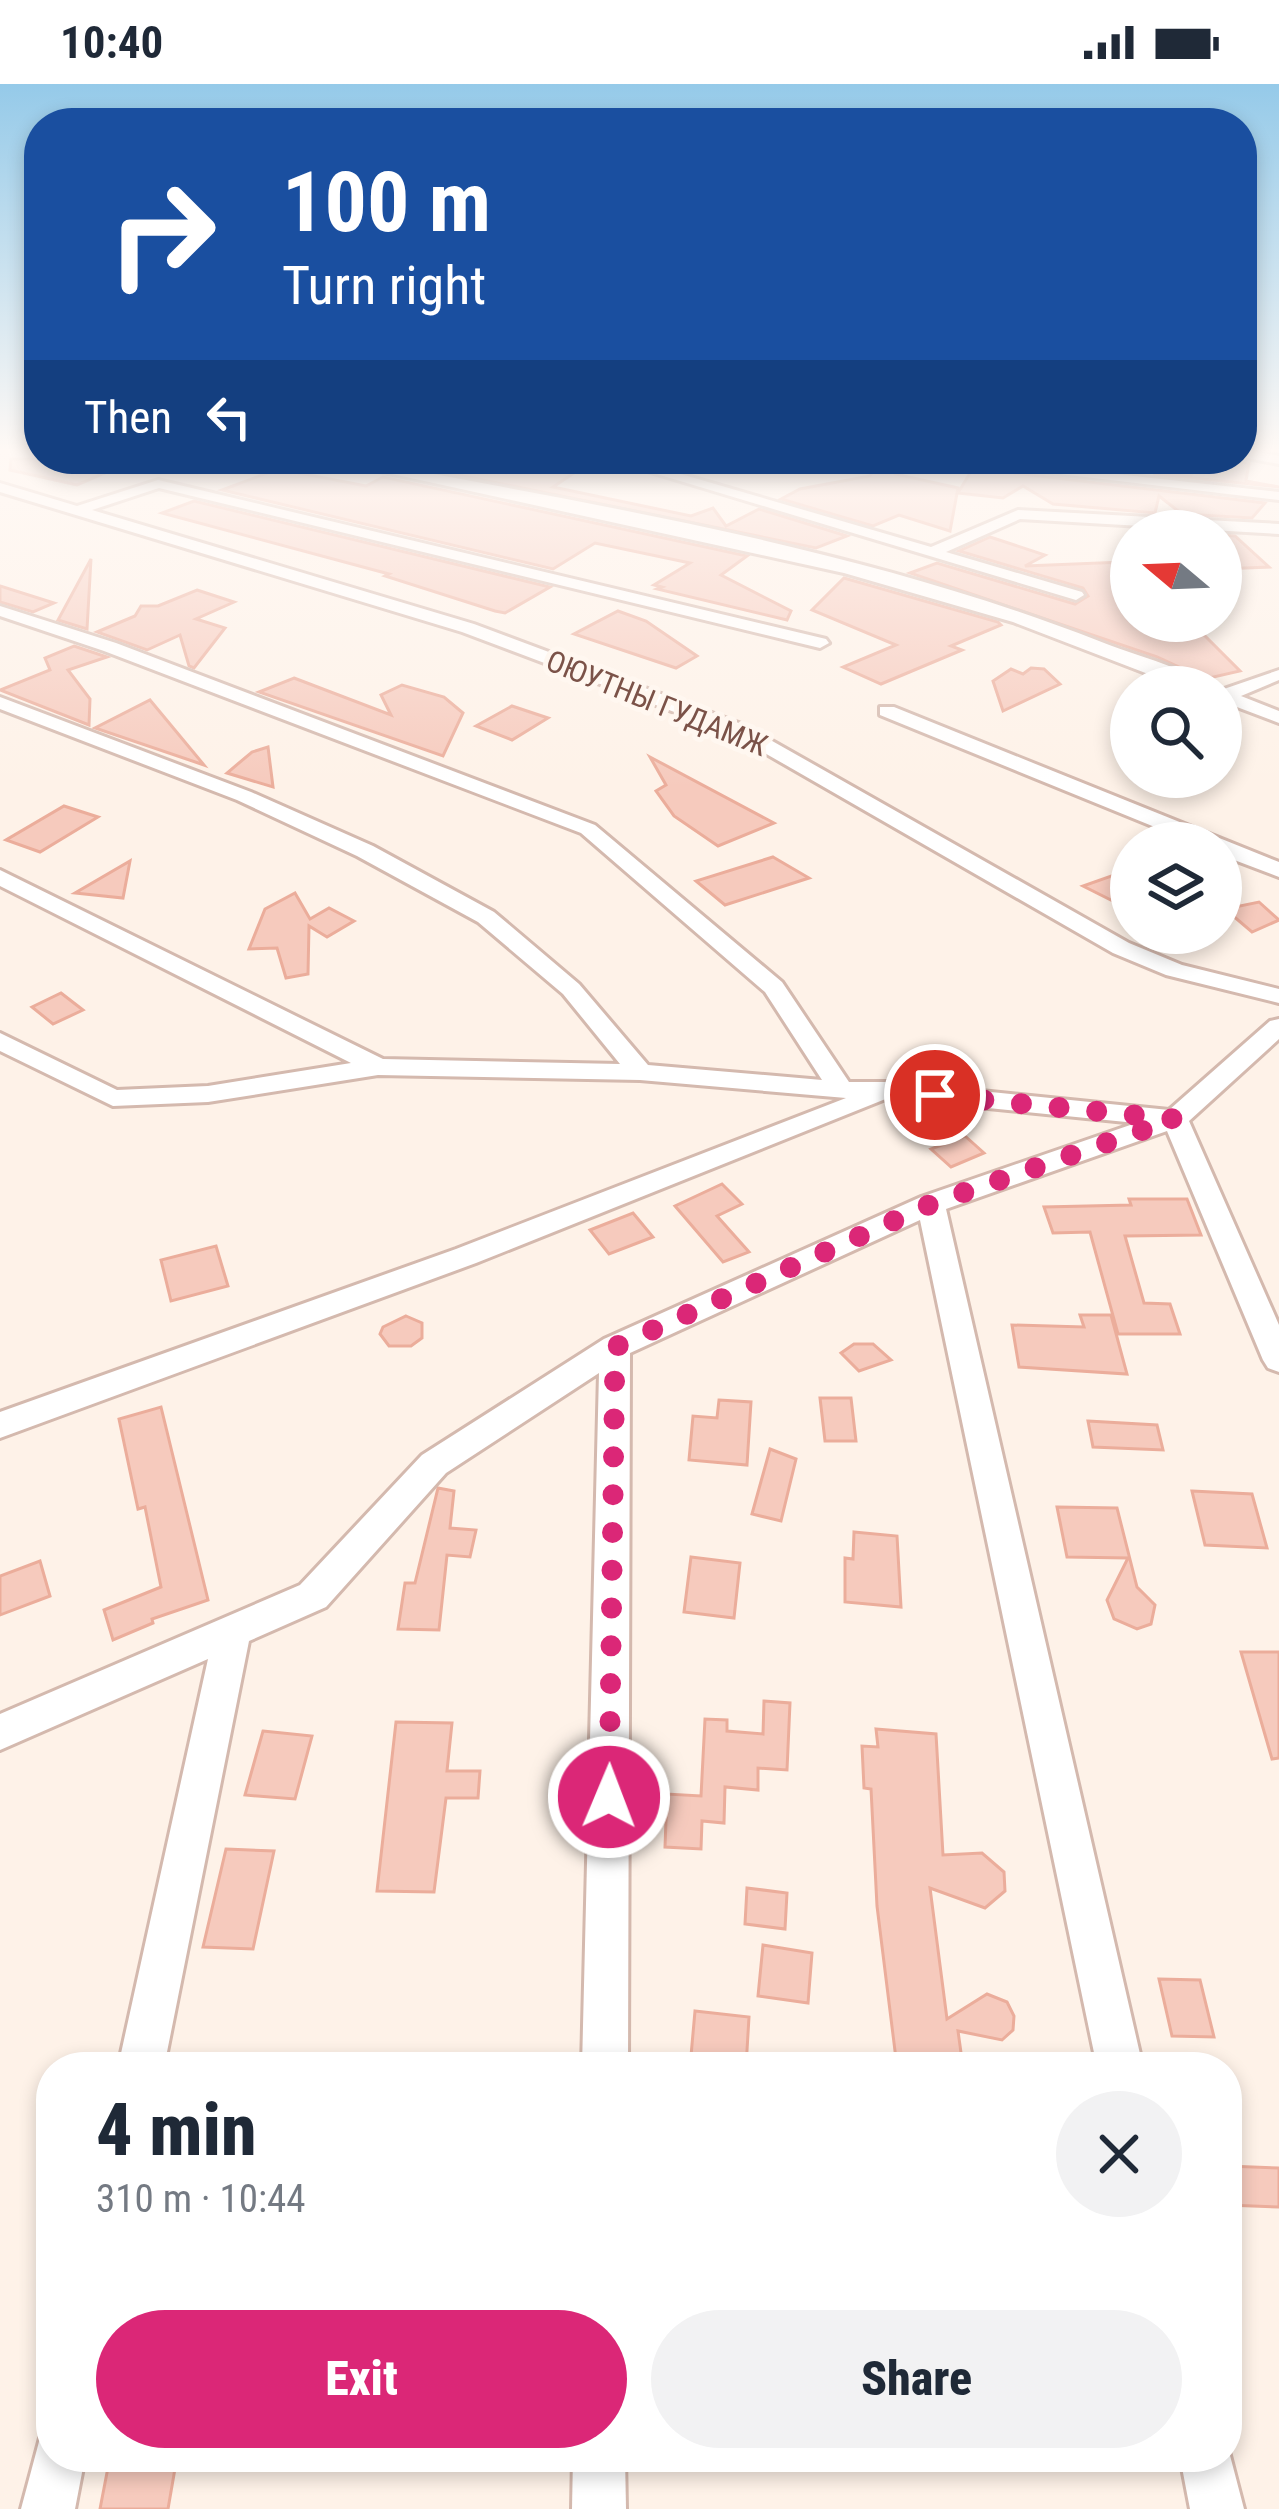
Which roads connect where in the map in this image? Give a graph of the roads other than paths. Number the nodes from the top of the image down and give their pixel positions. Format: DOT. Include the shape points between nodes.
graph roads {
  1 [pos="253,561"];
  2 [pos="479,561"];
  3 [pos="806,561"];
  4 [pos="968,561"];
  5 [pos="1076,595"];
  6 [pos="0,611"];
  7 [pos="820,643"];
  8 [pos="1144,666"];
  9 [pos="1279,675"];
  10 [pos="1242,687"];
  11 [pos="0,703"];
  12 [pos="1242,703"];
  13 [pos="886,711"];
  14 [pos="1279,717"];
  15 [pos="1160,822"];
  16 [pos="1242,855"];
  17 [pos="1279,870"];
  18 [pos="0,877"];
  19 [pos="1279,996"];
  20 [pos="1279,1026"];
  21 [pos="0,1040"];
  22 [pos="378,1067"];
  23 [pos="640,1072"];
  24 [pos="841,1090"];
  25 [pos="893,1090"];
  26 [pos="1175,1119"];
  27 [pos="931,1204"];
  28 [pos="615,1347"];
  29 [pos="1279,1360"];
  30 [pos="0,1425"];
  31 [pos="232,1634"];
  32 [pos="0,1732"];
  33 [pos="144,2052"];
  34 [pos="605,2052"];
  35 [pos="1117,2052"];
  36 [pos="55,2472"];
  37 [pos="599,2472"];
  38 [pos="1209,2472"];
  39 [pos="48,2509"];
  40 [pos="598,2509"];
  41 [pos="1217,2509"];
  1 -- 19 [label="street, ОЮУТНЫ ГУДАМЖ" via="468,628 737,729 1121,948"];
  2 -- 7 [label="street"];
  3 -- 8 [label="street" via="1022,619"];
  4 -- 5 [label="street"];
  6 -- 24 [label="street" via="587,830 773,987"];
  9 -- 10 [label="street"];
  11 -- 23 [label="street" via="244,796 486,917 571,989"];
  12 -- 14 [label="street"];
  13 -- 15 [label="street"];
  16 -- 17 [label="street"];
  18 -- 22 [label="street"];
  20 -- 26 [label="street"];
  21 -- 22 [label="street" via="113,1098 208,1094"];
  22 -- 23 [label="street"];
  23 -- 24 [label="street"];
  24 -- 25 [label="street"];
  25 -- 26 [label="street"];
  25 -- 30 [label="street"];
  26 -- 27 [label="street"];
  26 -- 29 [label="street"];
  27 -- 28 [label="street"];
  27 -- 35 [label="street"];
  28 -- 31 [label="street" via="434,1464 313,1596"];
  28 -- 34 [label="street"];
  31 -- 32 [label="street"];
  31 -- 33 [label="street"];
  36 -- 39 [label="street"];
  37 -- 40 [label="street"];
  38 -- 41 [label="street"];
}
